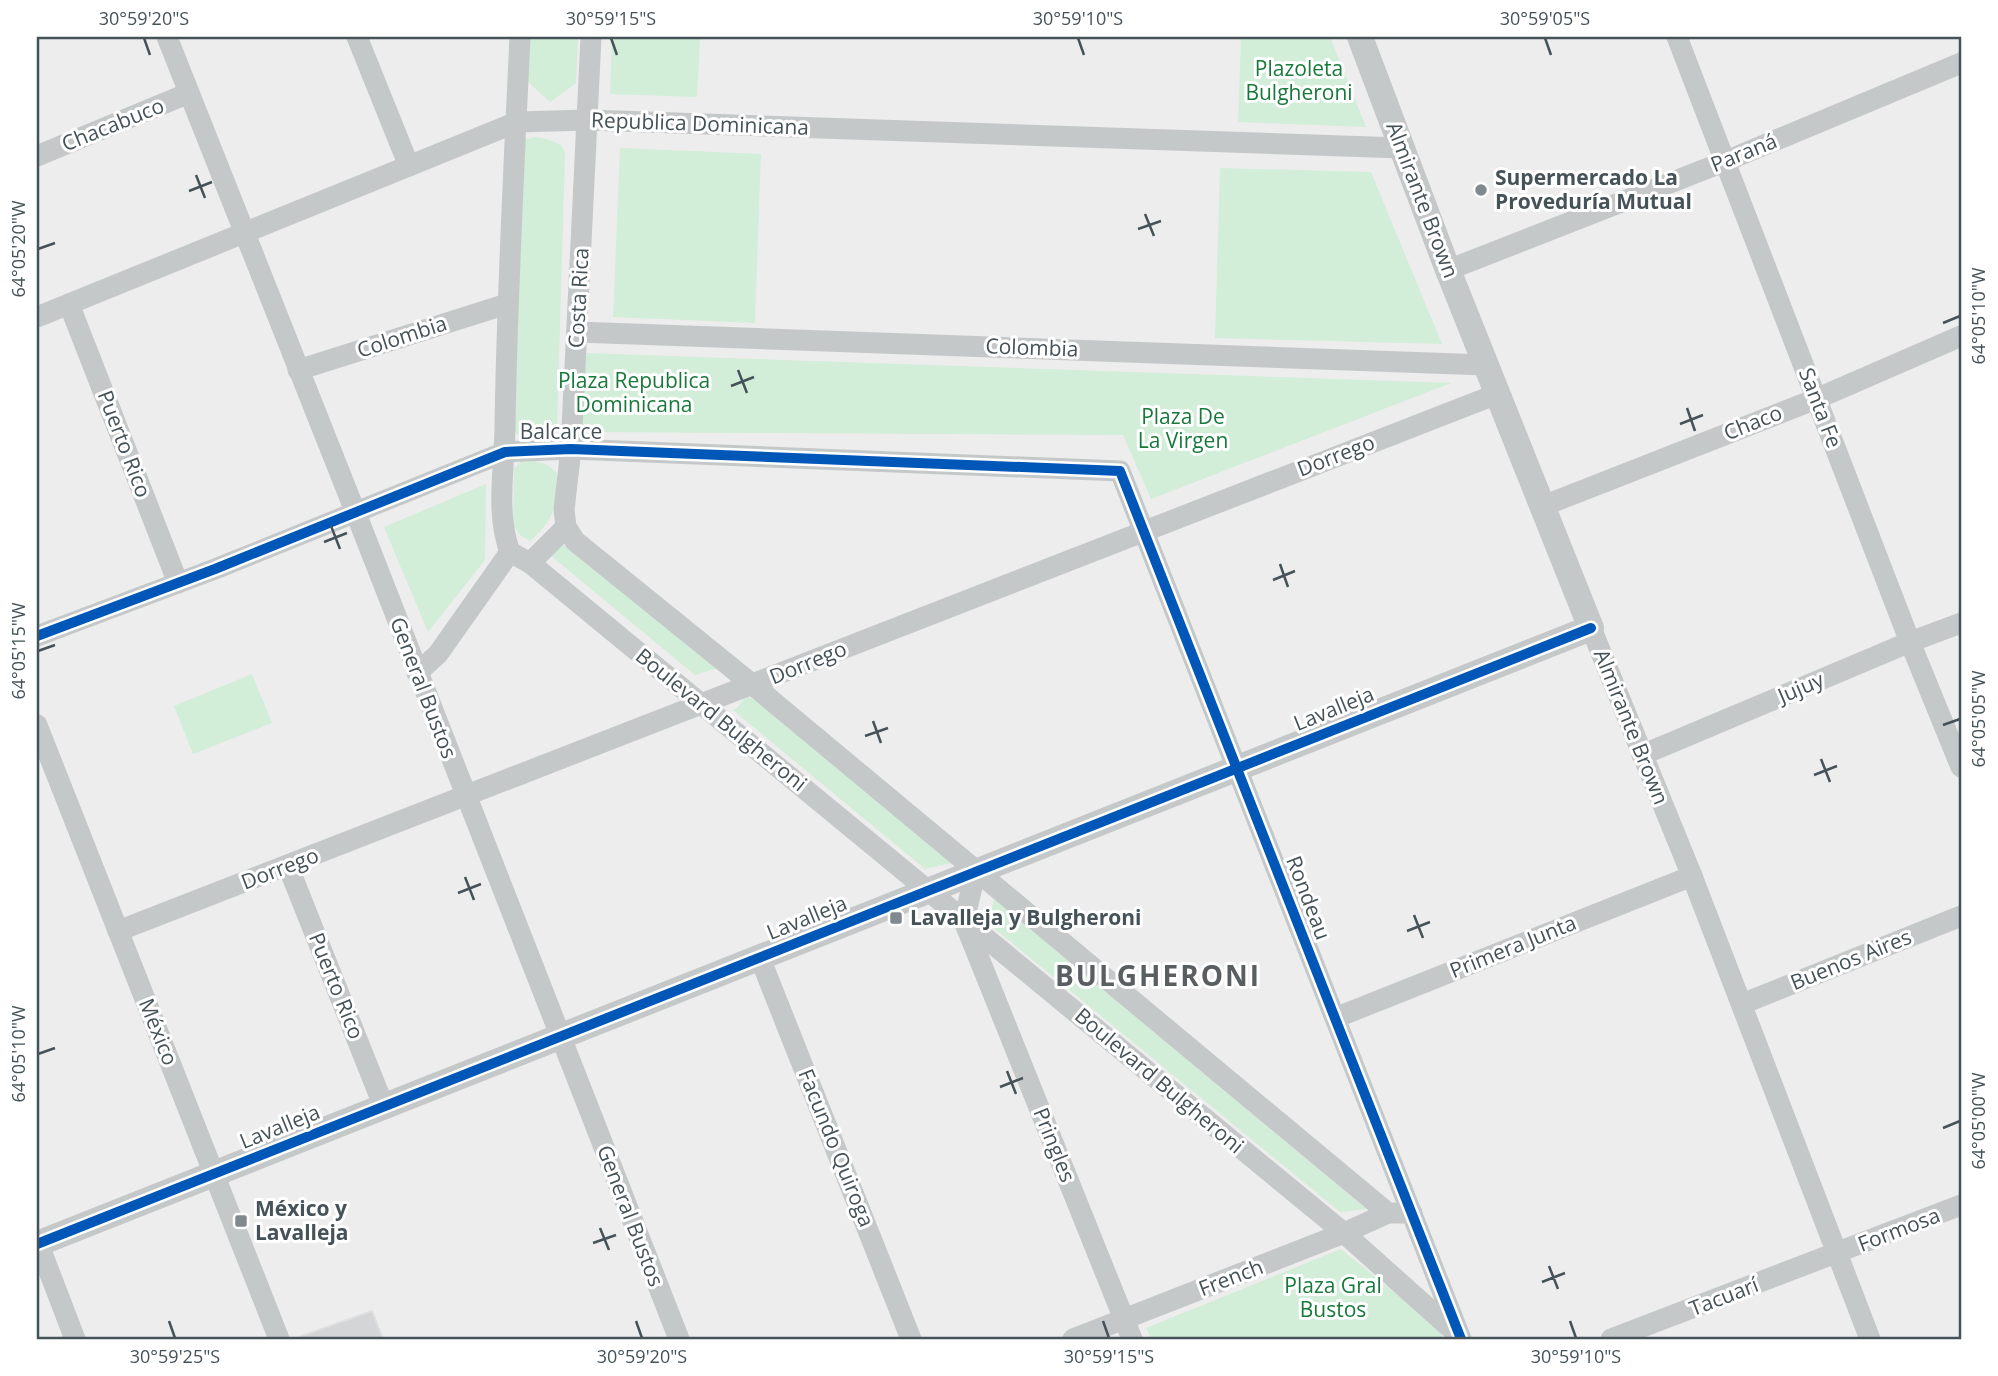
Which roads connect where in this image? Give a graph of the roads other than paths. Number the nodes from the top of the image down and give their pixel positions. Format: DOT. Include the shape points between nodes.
graph roads {
  1 [pos="167,37"];
  2 [pos="357,37"];
  3 [pos="520,37"];
  4 [pos="591,37"];
  5 [pos="1679,42"];
  6 [pos="1367,44"];
  7 [pos="1961,63"];
  8 [pos="189,93"];
  9 [pos="588,120"];
  10 [pos="517,122"];
  11 [pos="1401,148"];
  12 [pos="37,156"];
  13 [pos="1726,161"];
  14 [pos="409,166"];
  15 [pos="244,233"];
  16 [pos="1448,270"];
  17 [pos="69,304"];
  18 [pos="507,304"];
  19 [pos="37,317"];
  20 [pos="577,332"];
  21 [pos="1961,336"];
  22 [pos="1486,365"];
  23 [pos="298,370"];
  24 [pos="1497,394"];
  25 [pos="1816,398"];
  26 [pos="571,449"];
  27 [pos="505,452"];
  28 [pos="1120,471"];
  29 [pos="1543,506"];
  30 [pos="355,511"];
  31 [pos="566,527"];
  32 [pos="1143,530"];
  33 [pos="510,552"];
  34 [pos="530,563"];
  35 [pos="178,583"];
  36 [pos="1961,623"];
  37 [pos="1591,628"];
  38 [pos="37,636"];
  39 [pos="1910,642"];
  40 [pos="417,673"];
  41 [pos="753,685"];
  42 [pos="701,704"];
  43 [pos="37,725"];
  44 [pos="1642,755"];
  45 [pos="1961,767"];
  46 [pos="1237,768"];
  47 [pos="466,797"];
  48 [pos="288,866"];
  49 [pos="976,870"];
  50 [pos="1692,876"];
  51 [pos="928,891"];
  52 [pos="1961,916"];
  53 [pos="964,921"];
  54 [pos="118,931"];
  55 [pos="760,958"];
  56 [pos="1742,1004"];
  57 [pos="1335,1018"];
  58 [pos="560,1037"];
  59 [pos="384,1107"];
  60 [pos="214,1174"];
  61 [pos="1961,1205"];
  62 [pos="1388,1213"];
  63 [pos="1412,1213"];
  64 [pos="1344,1233"];
  65 [pos="37,1242"];
  66 [pos="1837,1254"];
  67 [pos="1128,1329"];
  68 [pos="1460,1338"];
  69 [pos="75,1339"];
  70 [pos="279,1339"];
  71 [pos="679,1339"];
  72 [pos="912,1339"];
  73 [pos="1073,1339"];
  74 [pos="1611,1339"];
  75 [pos="1870,1339"];
  1 -- 8 [label="street, General Bustos"];
  2 -- 14 [label="street"];
  3 -- 10 [label="street"];
  4 -- 9 [label="street, Costa Rica"];
  5 -- 13 [label="street, Santa Fe"];
  6 -- 11 [label="street, Almirante Brown"];
  7 -- 13 [label="street, Paraná"];
  8 -- 12 [label="street, Chacabuco"];
  8 -- 15 [label="street, General Bustos"];
  9 -- 10 [label="street, Republica Dominicana"];
  9 -- 11 [label="street, Republica Dominicana"];
  9 -- 20 [label="street, Costa Rica"];
  10 -- 14 [label="street, Republica Dominicana"];
  10 -- 18 [label="street"];
  11 -- 16 [label="street, Almirante Brown"];
  13 -- 16 [label="street, Paraná"];
  13 -- 25 [label="street, Santa Fe"];
  14 -- 15 [label="street, Republica Dominicana"];
  15 -- 17 [label="street, Republica Dominicana"];
  15 -- 23 [label="street, General Bustos"];
  16 -- 22 [label="street, Almirante Brown"];
  17 -- 19 [label="street, Republica Dominicana"];
  17 -- 35 [label="street, Puerto Rico"];
  18 -- 23 [label="street, Colombia"];
  18 -- 27 [label="street"];
  20 -- 22 [label="street, Colombia"];
  20 -- 26 [label="street, Costa Rica"];
  21 -- 25 [label="street, Chaco"];
  22 -- 24 [label="street, Almirante Brown"];
  23 -- 30 [label="street, General Bustos"];
  24 -- 29 [label="street, Almirante Brown"];
  24 -- 32 [label="street, Dorrego"];
  25 -- 29 [label="street, Chaco"];
  25 -- 39 [label="street, Santa Fe"];
  26 -- 27 [label="street, Balcarce"];
  26 -- 28 [label="street, Balcarce"];
  26 -- 31 [label="street, Costa Rica"];
  27 -- 30 [label="street, Balcarce"];
  27 -- 33 [label="street" via="501,519"];
  28 -- 32 [label="street, Rondeau"];
  29 -- 37 [label="street, Almirante Brown"];
  30 -- 35 [label="street, Balcarce"];
  30 -- 40 [label="street, General Bustos"];
  31 -- 34 [label="street"];
  31 -- 41 [label="street" via="575,541"];
  32 -- 41 [label="street, Dorrego"];
  32 -- 46 [label="street, Rondeau"];
  33 -- 34 [label="street"];
  33 -- 40 [label="street" via="438,654"];
  34 -- 42 [label="street, Boulevard Bulgheroni"];
  35 -- 38 [label="street, Balcarce"];
  36 -- 39 [label="street, Jujuy"];
  37 -- 44 [label="street, Almirante Brown"];
  37 -- 46 [label="street, Lavalleja"];
  39 -- 44 [label="street, Jujuy"];
  39 -- 45 [label="street, Santa Fe"];
  40 -- 47 [label="street, General Bustos"];
  41 -- 42 [label="street, Dorrego"];
  41 -- 49 [label="street"];
  42 -- 47 [label="street, Dorrego"];
  42 -- 51 [label="street, Boulevard Bulgheroni"];
  43 -- 54 [label="street, México"];
  44 -- 50 [label="street, Almirante Brown"];
  46 -- 49 [label="street, Lavalleja"];
  46 -- 57 [label="street, Rondeau"];
  47 -- 48 [label="street, Dorrego"];
  47 -- 58 [label="street, General Bustos"];
  48 -- 54 [label="street, Dorrego"];
  48 -- 59 [label="street, Puerto Rico"];
  49 -- 51 [label="street, Lavalleja"];
  49 -- 53 [label="street"];
  49 -- 62 [label="street"];
  50 -- 56 [label="street, Almirante Brown"];
  50 -- 57 [label="street, Primera Junta"];
  51 -- 53 [label="street, Boulevard Bulgheroni"];
  51 -- 55 [label="street, Lavalleja"];
  52 -- 56 [label="street, Buenos Aires"];
  53 -- 64 [label="street, Boulevard Bulgheroni"];
  53 -- 67 [label="street, Pringles"];
  54 -- 60 [label="street, México"];
  55 -- 58 [label="street, Lavalleja"];
  55 -- 72 [label="street, Facundo Quiroga"];
  56 -- 66 [label="street, Almirante Brown"];
  57 -- 63 [label="street, Rondeau"];
  58 -- 59 [label="street, Lavalleja"];
  58 -- 71 [label="street, General Bustos"];
  59 -- 60 [label="street, Lavalleja"];
  60 -- 65 [label="street, Lavalleja"];
  60 -- 70 [label="street, México"];
  61 -- 66 [label="street, Formosa"];
  62 -- 63 [label="street"];
  62 -- 64 [label="street, French"];
  63 -- 68 [label="street, Rondeau"];
  64 -- 67 [label="street, French"];
  64 -- 68 [label="street, Boulevard Bulgheroni"];
  65 -- 69 [label="street"];
  66 -- 74 [label="street, Tacuarí"];
  66 -- 75 [label="street, Almirante Brown"];
  67 -- 73 [label="street, French"];
}
